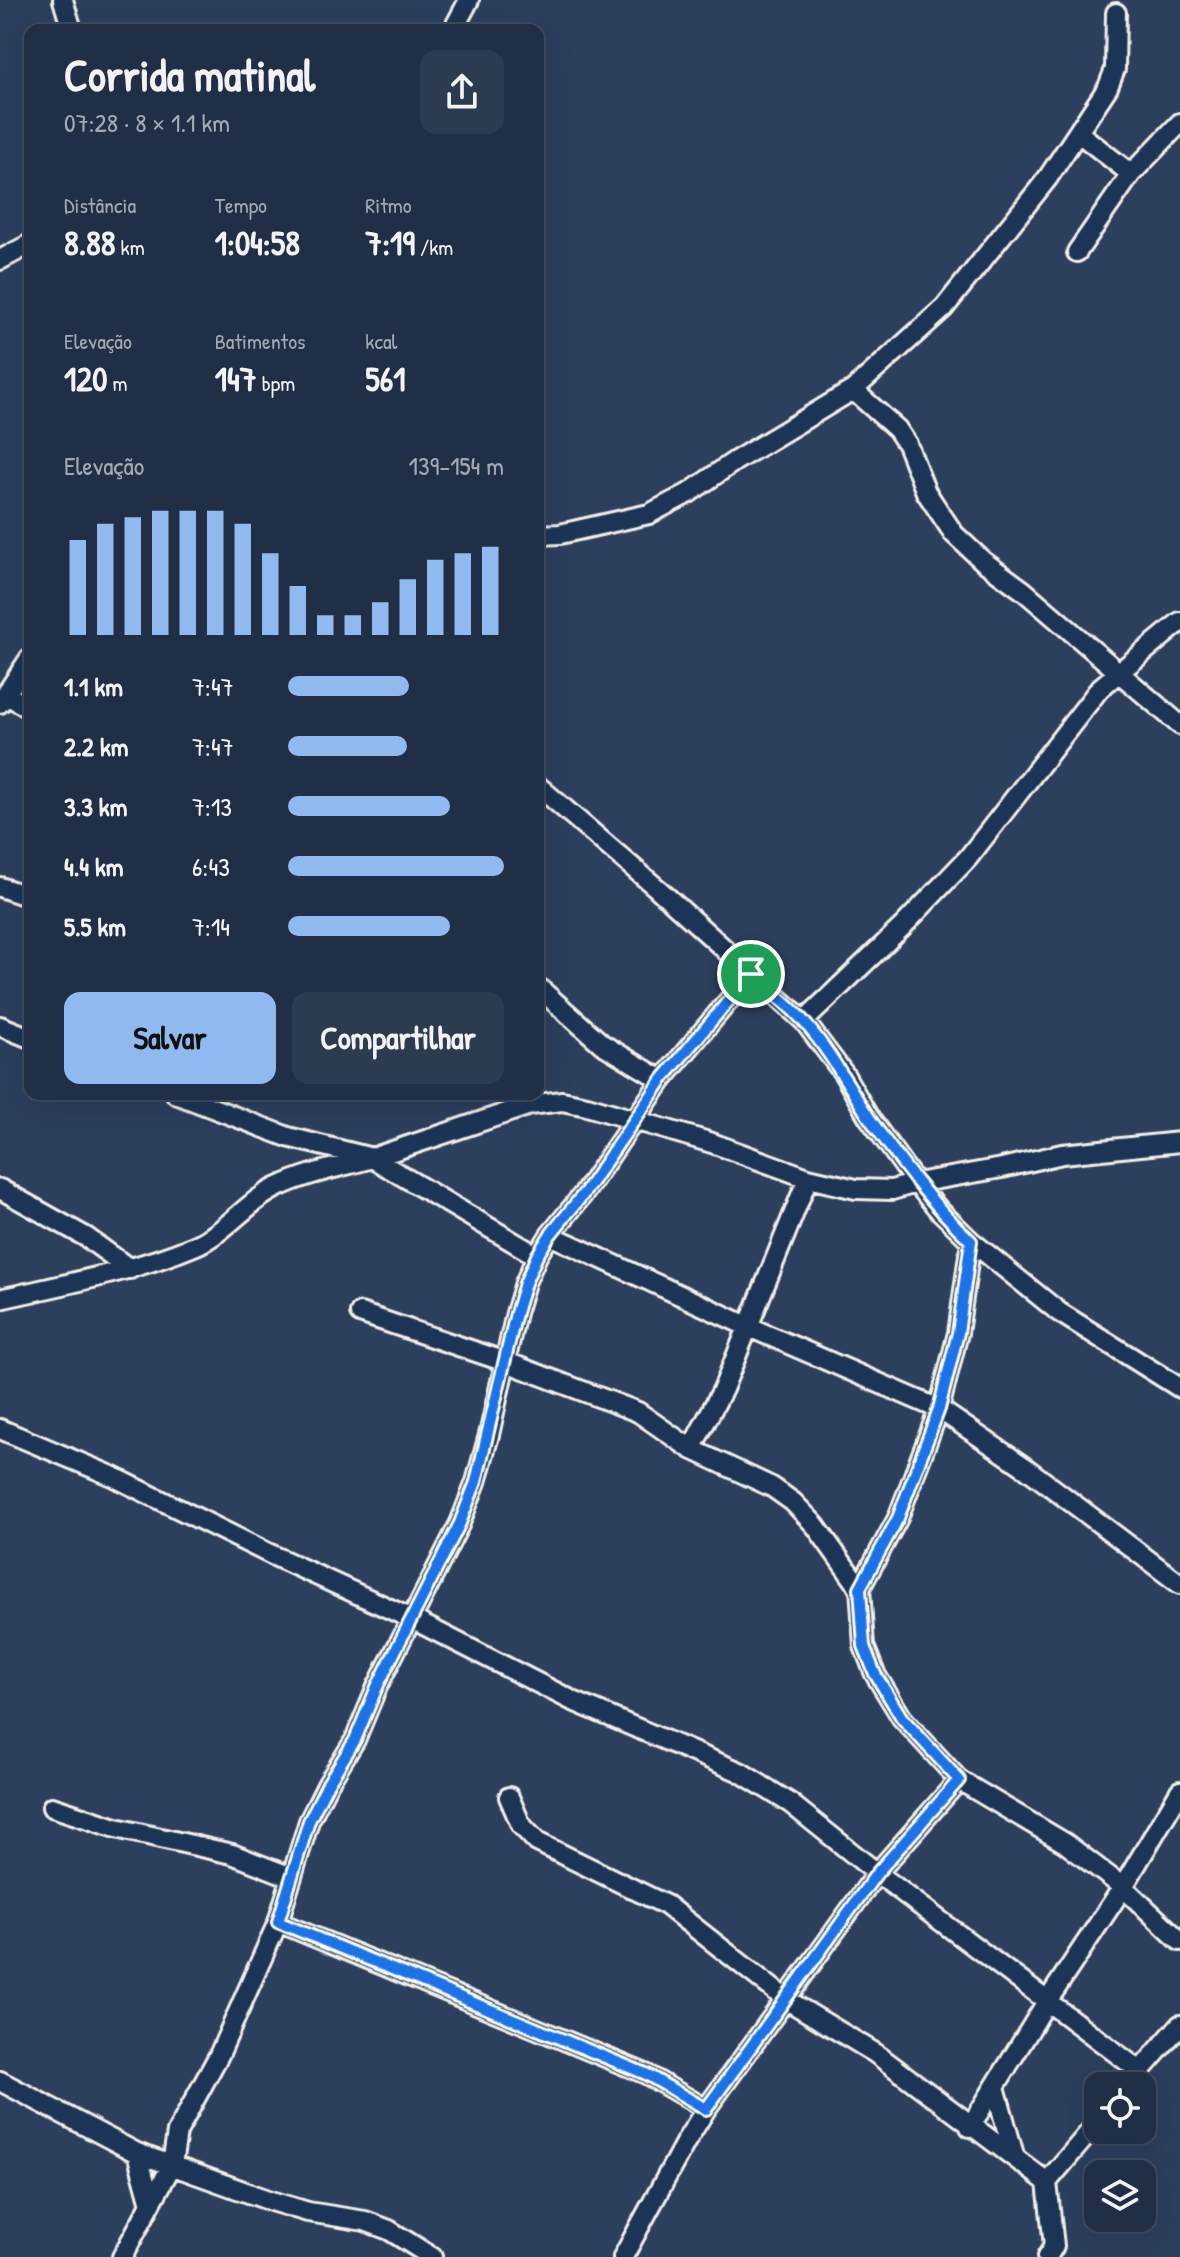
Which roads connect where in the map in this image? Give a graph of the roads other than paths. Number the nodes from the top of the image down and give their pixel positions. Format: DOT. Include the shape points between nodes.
graph roads {
  1 [pos="63,0"];
  2 [pos="469,0"];
  3 [pos="1116,13"];
  4 [pos="70,24"];
  5 [pos="456,24"];
  6 [pos="1180,123"];
  7 [pos="1080,134"];
  8 [pos="1131,174"];
  9 [pos="24,247"];
  10 [pos="1077,252"];
  11 [pos="0,260"];
  12 [pos="853,390"];
  13 [pos="544,535"];
  14 [pos="1180,622"];
  15 [pos="24,667"];
  16 [pos="1120,671"];
  17 [pos="3,699"];
  18 [pos="24,707"];
  19 [pos="1180,725"];
  20 [pos="544,795"];
  21 [pos="0,887"];
  22 [pos="24,895"];
  23 [pos="751,974"];
  24 [pos="544,992"];
  25 [pos="804,1021"];
  26 [pos="0,1026"];
  27 [pos="24,1036"];
  28 [pos="662,1080"];
  29 [pos="544,1094"];
  30 [pos="192,1100"];
  31 [pos="562,1101"];
  32 [pos="633,1121"];
  33 [pos="1180,1142"];
  34 [pos="372,1158"];
  35 [pos="808,1178"];
  36 [pos="916,1183"];
  37 [pos="0,1189"];
  38 [pos="550,1235"];
  39 [pos="971,1241"];
  40 [pos="537,1256"];
  41 [pos="130,1269"];
  42 [pos="0,1299"];
  43 [pos="360,1313"];
  44 [pos="749,1327"];
  45 [pos="506,1362"];
  46 [pos="1180,1388"];
  47 [pos="939,1409"];
  48 [pos="0,1429"];
  49 [pos="691,1449"];
  50 [pos="1180,1584"];
  51 [pos="860,1588"];
  52 [pos="412,1619"];
  53 [pos="959,1780"];
  54 [pos="1180,1791"];
  55 [pos="509,1797"];
  56 [pos="52,1807"];
  57 [pos="877,1873"];
  58 [pos="291,1877"];
  59 [pos="1123,1887"];
  60 [pos="278,1922"];
  61 [pos="1180,1941"];
  62 [pos="787,2000"];
  63 [pos="1048,2000"];
  64 [pos="1180,2025"];
  65 [pos="1140,2071"];
  66 [pos="0,2081"];
  67 [pos="995,2087"];
  68 [pos="706,2109"];
  69 [pos="970,2127"];
  70 [pos="177,2132"];
  71 [pos="1084,2138"];
  72 [pos="145,2155"];
  73 [pos="1014,2155"];
  74 [pos="172,2165"];
  75 [pos="1047,2182"];
  76 [pos="151,2204"];
  77 [pos="1055,2253"];
  78 [pos="122,2257"];
  79 [pos="432,2257"];
  80 [pos="623,2257"];
  1 -- 4 [label="street"];
  2 -- 5 [label="street"];
  3 -- 7 [label="street" via="1115,69"];
  6 -- 8 [label="street"];
  7 -- 8 [label="street"];
  7 -- 12 [label="street" via="944,308"];
  8 -- 10 [label="street"];
  9 -- 11 [label="street"];
  12 -- 13 [label="street" via="649,514"];
  12 -- 16 [label="street" via="897,429 926,492 954,534"];
  14 -- 16 [label="street"];
  15 -- 17 [label="street"];
  16 -- 19 [label="street"];
  16 -- 25 [label="street" via="1081,710 968,858"];
  17 -- 18 [label="street"];
  20 -- 23 [label="street"];
  21 -- 22 [label="street"];
  23 -- 25 [label="street"];
  23 -- 28 [label="street"];
  24 -- 28 [label="street" via="602,1044"];
  25 -- 36 [label="street"];
  26 -- 27 [label="street"];
  28 -- 32 [label="street"];
  29 -- 31 [label="street"];
  30 -- 34 [label="street" via="288,1137"];
  31 -- 32 [label="street"];
  31 -- 34 [label="street" via="530,1105"];
  32 -- 35 [label="street"];
  32 -- 38 [label="street"];
  33 -- 36 [label="street" via="1062,1154"];
  34 -- 40 [label="street"];
  34 -- 41 [label="street" via="278,1187 198,1245"];
  35 -- 36 [label="street" via="856,1189 892,1190"];
  35 -- 44 [label="street"];
  36 -- 39 [label="street"];
  37 -- 41 [label="street" via="86,1237"];
  38 -- 40 [label="street"];
  38 -- 44 [label="street"];
  39 -- 46 [label="street" via="1059,1312"];
  39 -- 47 [label="street" via="958,1333"];
  40 -- 45 [label="street"];
  41 -- 42 [label="street"];
  43 -- 45 [label="street"];
  44 -- 47 [label="street"];
  44 -- 49 [label="street"];
  45 -- 49 [label="street" via="638,1412"];
  45 -- 52 [label="street" via="476,1482"];
  47 -- 50 [label="street"];
  47 -- 51 [label="street" via="898,1518"];
  48 -- 52 [label="street" via="112,1476"];
  49 -- 51 [label="street" via="793,1502"];
  51 -- 53 [label="street" via="864,1646 875,1674 902,1718"];
  52 -- 57 [label="street" via="561,1695 740,1772 790,1803"];
  52 -- 58 [label="street" via="355,1740 309,1821"];
  53 -- 57 [label="street"];
  53 -- 59 [label="street" via="1065,1843"];
  54 -- 59 [label="street"];
  55 -- 62 [label="street" via="521,1825 537,1842 666,1905"];
  56 -- 58 [label="street" via="116,1828 232,1854"];
  57 -- 62 [label="street"];
  57 -- 63 [label="street"];
  58 -- 60 [label="street"];
  59 -- 61 [label="street"];
  59 -- 63 [label="street"];
  60 -- 68 [label="street" via="646,2074"];
  60 -- 70 [label="street" via="219,2055"];
  62 -- 68 [label="street"];
  62 -- 69 [label="street" via="875,2053"];
  63 -- 65 [label="street"];
  63 -- 67 [label="street"];
  64 -- 65 [label="street"];
  66 -- 72 [label="street"];
  67 -- 69 [label="street"];
  67 -- 73 [label="street"];
  68 -- 80 [label="street"];
  69 -- 73 [label="street"];
  70 -- 72 [label="street"];
  70 -- 74 [label="street"];
  71 -- 75 [label="street"];
  72 -- 74 [label="street"];
  72 -- 76 [label="street"];
  73 -- 75 [label="street"];
  74 -- 76 [label="street"];
  74 -- 79 [label="street" via="308,2212 365,2221"];
  75 -- 77 [label="street"];
  76 -- 78 [label="street"];
}
